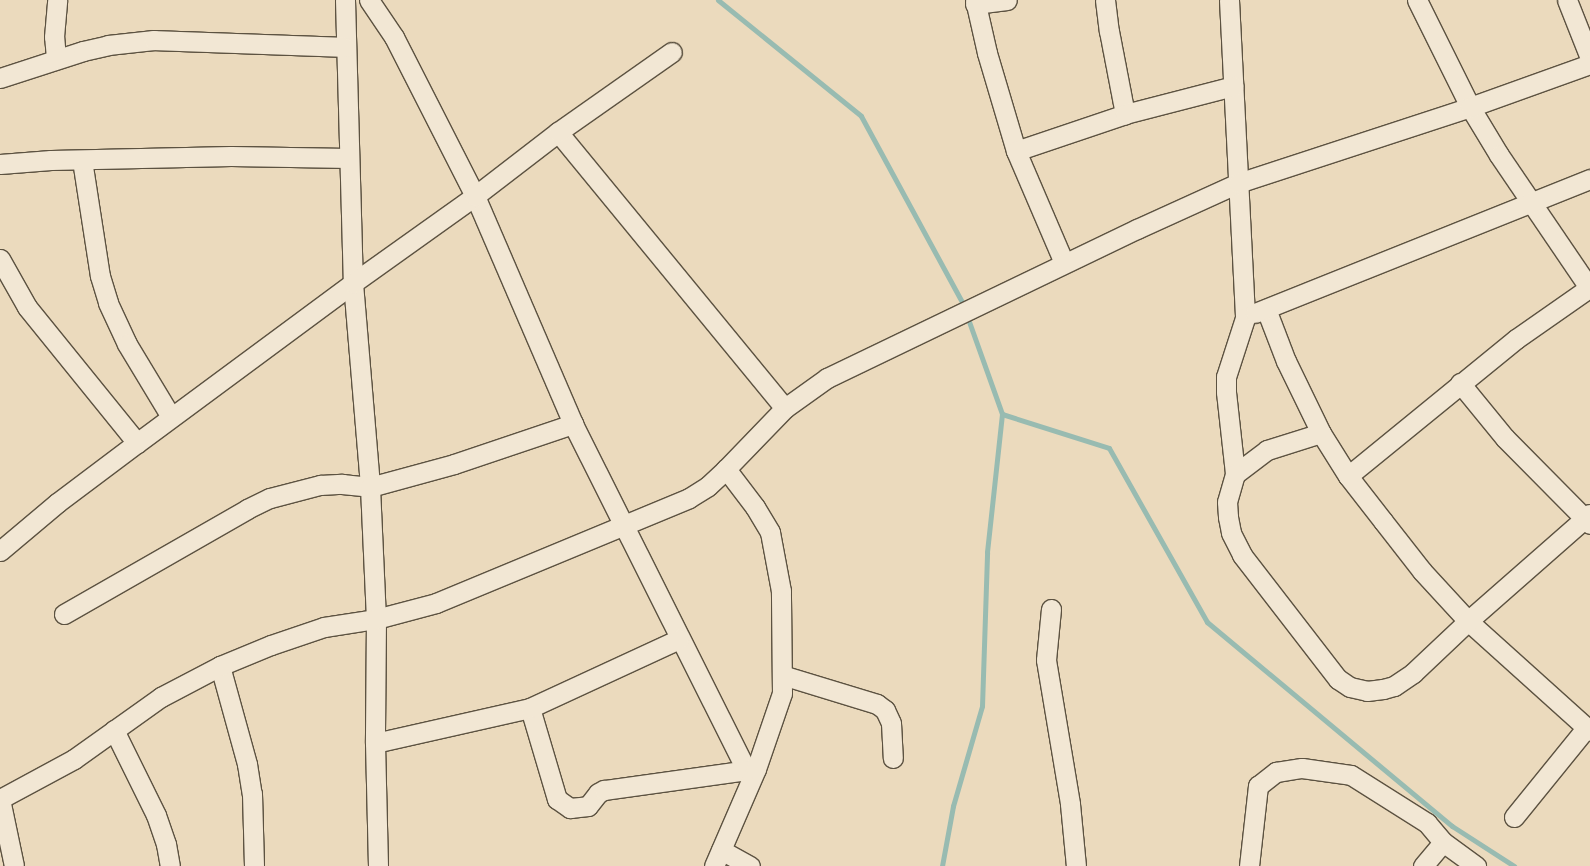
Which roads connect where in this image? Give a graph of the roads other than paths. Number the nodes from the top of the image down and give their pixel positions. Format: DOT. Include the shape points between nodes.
graph roads {
  1 [pos="57,0"];
  2 [pos="345,0"];
  3 [pos="369,0"];
  4 [pos="1006,0"];
  5 [pos="1105,0"];
  6 [pos="1229,0"];
  7 [pos="1417,0"];
  8 [pos="1568,0"];
  9 [pos="975,2"];
  10 [pos="345,47"];
  11 [pos="672,52"];
  12 [pos="56,58"];
  13 [pos="1590,58"];
  14 [pos="1590,64"];
  15 [pos="0,78"];
  16 [pos="1233,86"];
  17 [pos="1470,107"];
  18 [pos="1126,114"];
  19 [pos="558,132"];
  20 [pos="1016,151"];
  21 [pos="349,158"];
  22 [pos="82,160"];
  23 [pos="0,164"];
  24 [pos="1590,179"];
  25 [pos="1238,183"];
  26 [pos="476,196"];
  27 [pos="1531,202"];
  28 [pos="0,259"];
  29 [pos="1064,263"];
  30 [pos="353,283"];
  31 [pos="1589,288"];
  32 [pos="1266,309"];
  33 [pos="1245,318"];
  34 [pos="1460,383"];
  35 [pos="785,408"];
  36 [pos="171,417"];
  37 [pos="573,424"];
  38 [pos="1321,433"];
  39 [pos="137,443"];
  40 [pos="726,469"];
  41 [pos="1235,474"];
  42 [pos="1348,476"];
  43 [pos="370,487"];
  44 [pos="1588,519"];
  45 [pos="622,526"];
  46 [pos="0,551"];
  47 [pos="1051,609"];
  48 [pos="64,614"];
  49 [pos="376,619"];
  50 [pos="1468,621"];
  51 [pos="679,639"];
  52 [pos="220,666"];
  53 [pos="782,675"];
  54 [pos="530,708"];
  55 [pos="1588,729"];
  56 [pos="114,730"];
  57 [pos="375,743"];
  58 [pos="893,758"];
  59 [pos="751,769"];
  60 [pos="0,799"];
  61 [pos="1514,817"];
  62 [pos="1443,842"];
  63 [pos="717,858"];
  64 [pos="14,866"];
  65 [pos="170,866"];
  66 [pos="254,866"];
  67 [pos="378,866"];
  68 [pos="750,866"];
  69 [pos="1076,866"];
  70 [pos="1249,866"];
  71 [pos="1423,866"];
  72 [pos="1476,866"];
  1 -- 12 [label="street"];
  2 -- 10 [label="street"];
  3 -- 26 [label="street" via="394,37"];
  4 -- 9 [label="street"];
  5 -- 18 [label="street"];
  6 -- 16 [label="street"];
  7 -- 17 [label="street"];
  8 -- 13 [label="street"];
  9 -- 20 [label="street"];
  10 -- 12 [label="street" via="154,40 108,45"];
  10 -- 21 [label="street"];
  11 -- 19 [label="street"];
  12 -- 15 [label="street"];
  14 -- 17 [label="street"];
  16 -- 18 [label="street"];
  16 -- 25 [label="street"];
  17 -- 25 [label="street"];
  17 -- 27 [label="street"];
  18 -- 20 [label="street"];
  19 -- 26 [label="street"];
  19 -- 35 [label="street"];
  20 -- 29 [label="street"];
  21 -- 22 [label="street" via="240,156"];
  21 -- 30 [label="street"];
  22 -- 23 [label="street"];
  22 -- 36 [label="street" via="100,276 108,303 127,344"];
  24 -- 27 [label="street"];
  25 -- 29 [label="street"];
  25 -- 33 [label="street"];
  26 -- 30 [label="street"];
  26 -- 37 [label="street"];
  27 -- 31 [label="street"];
  27 -- 32 [label="street"];
  28 -- 39 [label="street" via="27,307"];
  29 -- 35 [label="street" via="827,378"];
  30 -- 36 [label="street"];
  30 -- 43 [label="street"];
  31 -- 34 [label="street" via="1516,338"];
  32 -- 33 [label="street"];
  32 -- 38 [label="street" via="1286,361"];
  33 -- 41 [label="street" via="1226,377"];
  34 -- 42 [label="street"];
  34 -- 44 [label="street" via="1505,438"];
  35 -- 40 [label="street"];
  36 -- 39 [label="street"];
  37 -- 43 [label="street" via="454,464"];
  37 -- 45 [label="street"];
  38 -- 41 [label="street" via="1267,450"];
  38 -- 42 [label="street"];
  39 -- 46 [label="street"];
  40 -- 45 [label="street" via="689,498"];
  40 -- 53 [label="street" via="770,532 781,591"];
  41 -- 50 [label="street" via="1227,502 1228,517 1231,533 1242,555 1338,679 1350,687 1367,691 1394,686 1413,673"];
  42 -- 50 [label="street" via="1422,570"];
  43 -- 48 [label="street" via="320,485 270,498"];
  43 -- 49 [label="street"];
  44 -- 50 [label="street"];
  45 -- 49 [label="street" via="436,603"];
  45 -- 51 [label="street"];
  47 -- 69 [label="street" via="1046,660 1071,814"];
  49 -- 52 [label="street" via="324,627"];
  49 -- 57 [label="street"];
  50 -- 55 [label="street"];
  51 -- 54 [label="street"];
  51 -- 59 [label="street"];
  52 -- 56 [label="street" via="161,697"];
  52 -- 66 [label="street" via="247,764 252,794"];
  53 -- 58 [label="street" via="877,704 885,710 891,723"];
  53 -- 59 [label="street" via="782,693"];
  54 -- 57 [label="street"];
  54 -- 59 [label="street" via="557,799 570,808 588,806 604,790"];
  55 -- 61 [label="street"];
  56 -- 60 [label="street" via="74,759"];
  56 -- 65 [label="street" via="156,815"];
  57 -- 67 [label="street"];
  59 -- 63 [label="street"];
  60 -- 64 [label="street"];
  62 -- 70 [label="street" via="1427,823 1351,775 1302,768 1276,772 1258,786"];
  62 -- 71 [label="street"];
  62 -- 72 [label="street"];
  63 -- 68 [label="street"];
}
